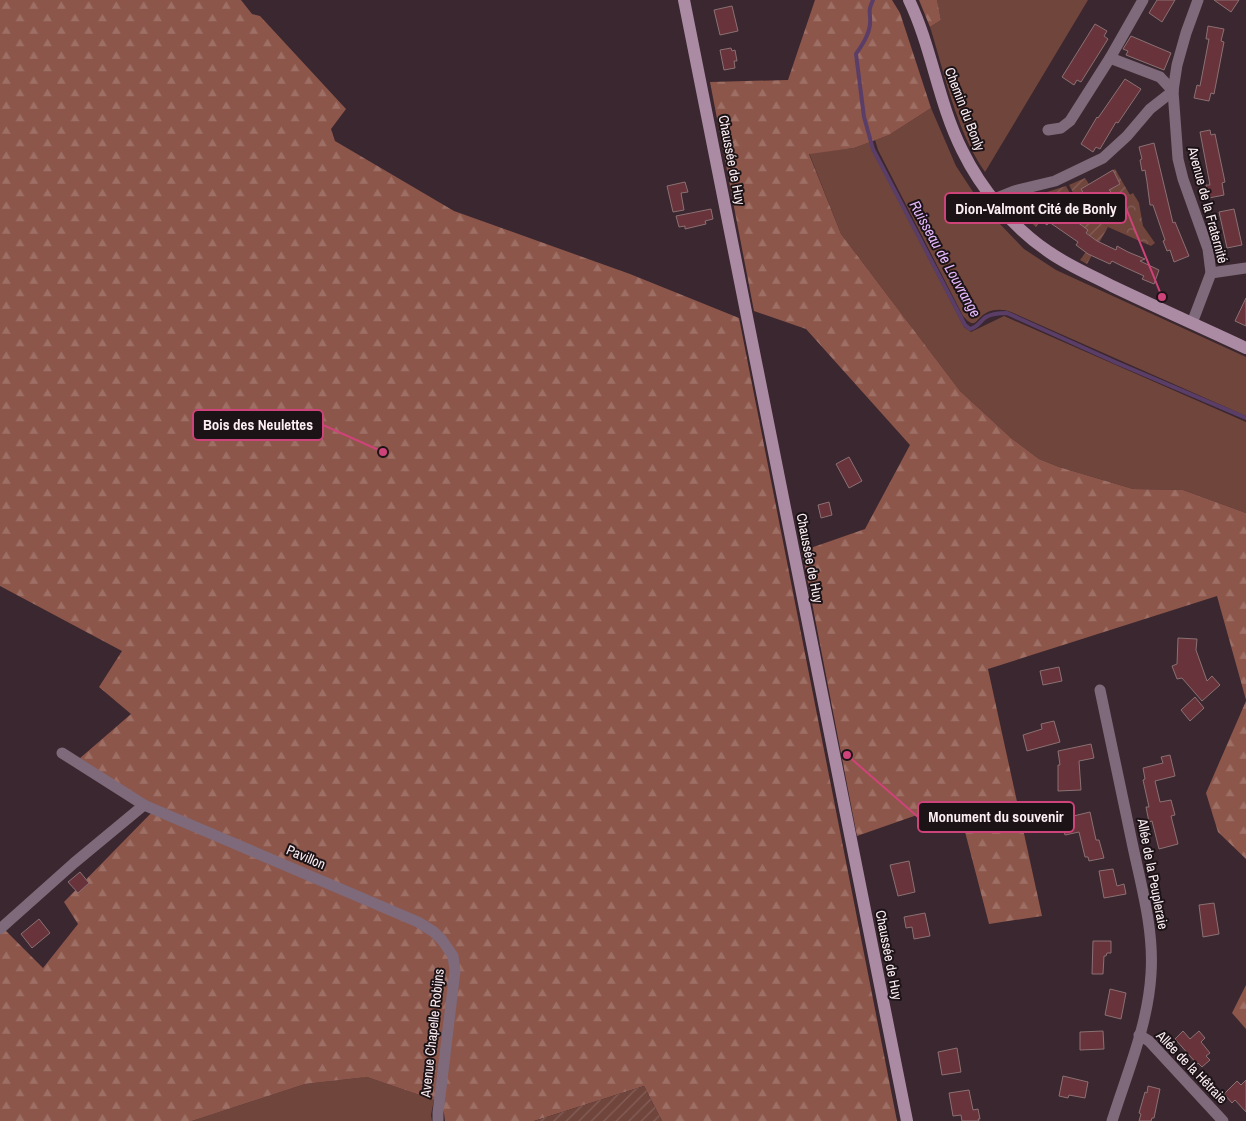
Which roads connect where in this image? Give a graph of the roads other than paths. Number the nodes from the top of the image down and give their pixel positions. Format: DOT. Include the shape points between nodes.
graph roads {
  1 [pos="684,0"];
  2 [pos="909,0"];
  3 [pos="1143,0"];
  4 [pos="1198,0"];
  5 [pos="1110,58"];
  6 [pos="1173,91"];
  7 [pos="1048,130"];
  8 [pos="994,200"];
  9 [pos="1246,268"];
  10 [pos="1212,273"];
  11 [pos="1192,323"];
  12 [pos="1246,348"];
  13 [pos="1100,690"];
  14 [pos="62,753"];
  15 [pos="144,805"];
  16 [pos="0,930"];
  17 [pos="449,950"];
  18 [pos="1139,1035"];
  19 [pos="438,1121"];
  20 [pos="907,1121"];
  21 [pos="1112,1121"];
  22 [pos="1223,1121"];
  1 -- 20 [label="main road, Chaussée de Huy"];
  2 -- 8 [label="main road, Chemin du Bonly" via="961,149"];
  3 -- 5 [label="street"];
  4 -- 6 [label="street, Avenue de la Fraternité" via="1186,33"];
  5 -- 6 [label="street" via="1160,77"];
  5 -- 7 [label="street" via="1070,121 1061,128"];
  6 -- 8 [label="street" via="1150,109 1103,158 1055,181 1014,191"];
  6 -- 10 [label="street, Avenue de la Fraternité" via="1178,159 1208,250"];
  8 -- 11 [label="main road, Chemin du Bonly" via="1018,226 1063,262"];
  9 -- 10 [label="street"];
  10 -- 11 [label="street, Avenue de la Fraternité"];
  11 -- 12 [label="main road, Chemin du Bonly"];
  13 -- 18 [label="street, Allée de la Peupleraie" via="1150,925 1152,974"];
  14 -- 15 [label="street, Pavillon"];
  15 -- 16 [label="street"];
  15 -- 17 [label="street, Pavillon" via="418,922 434,932"];
  17 -- 19 [label="street, Avenue Chapelle Robijns" via="455,977"];
  18 -- 21 [label="street, Allée de la Peupleraie" via="1132,1066"];
  18 -- 22 [label="street, Allée de la Hêtraie" via="1149,1040"];
}
